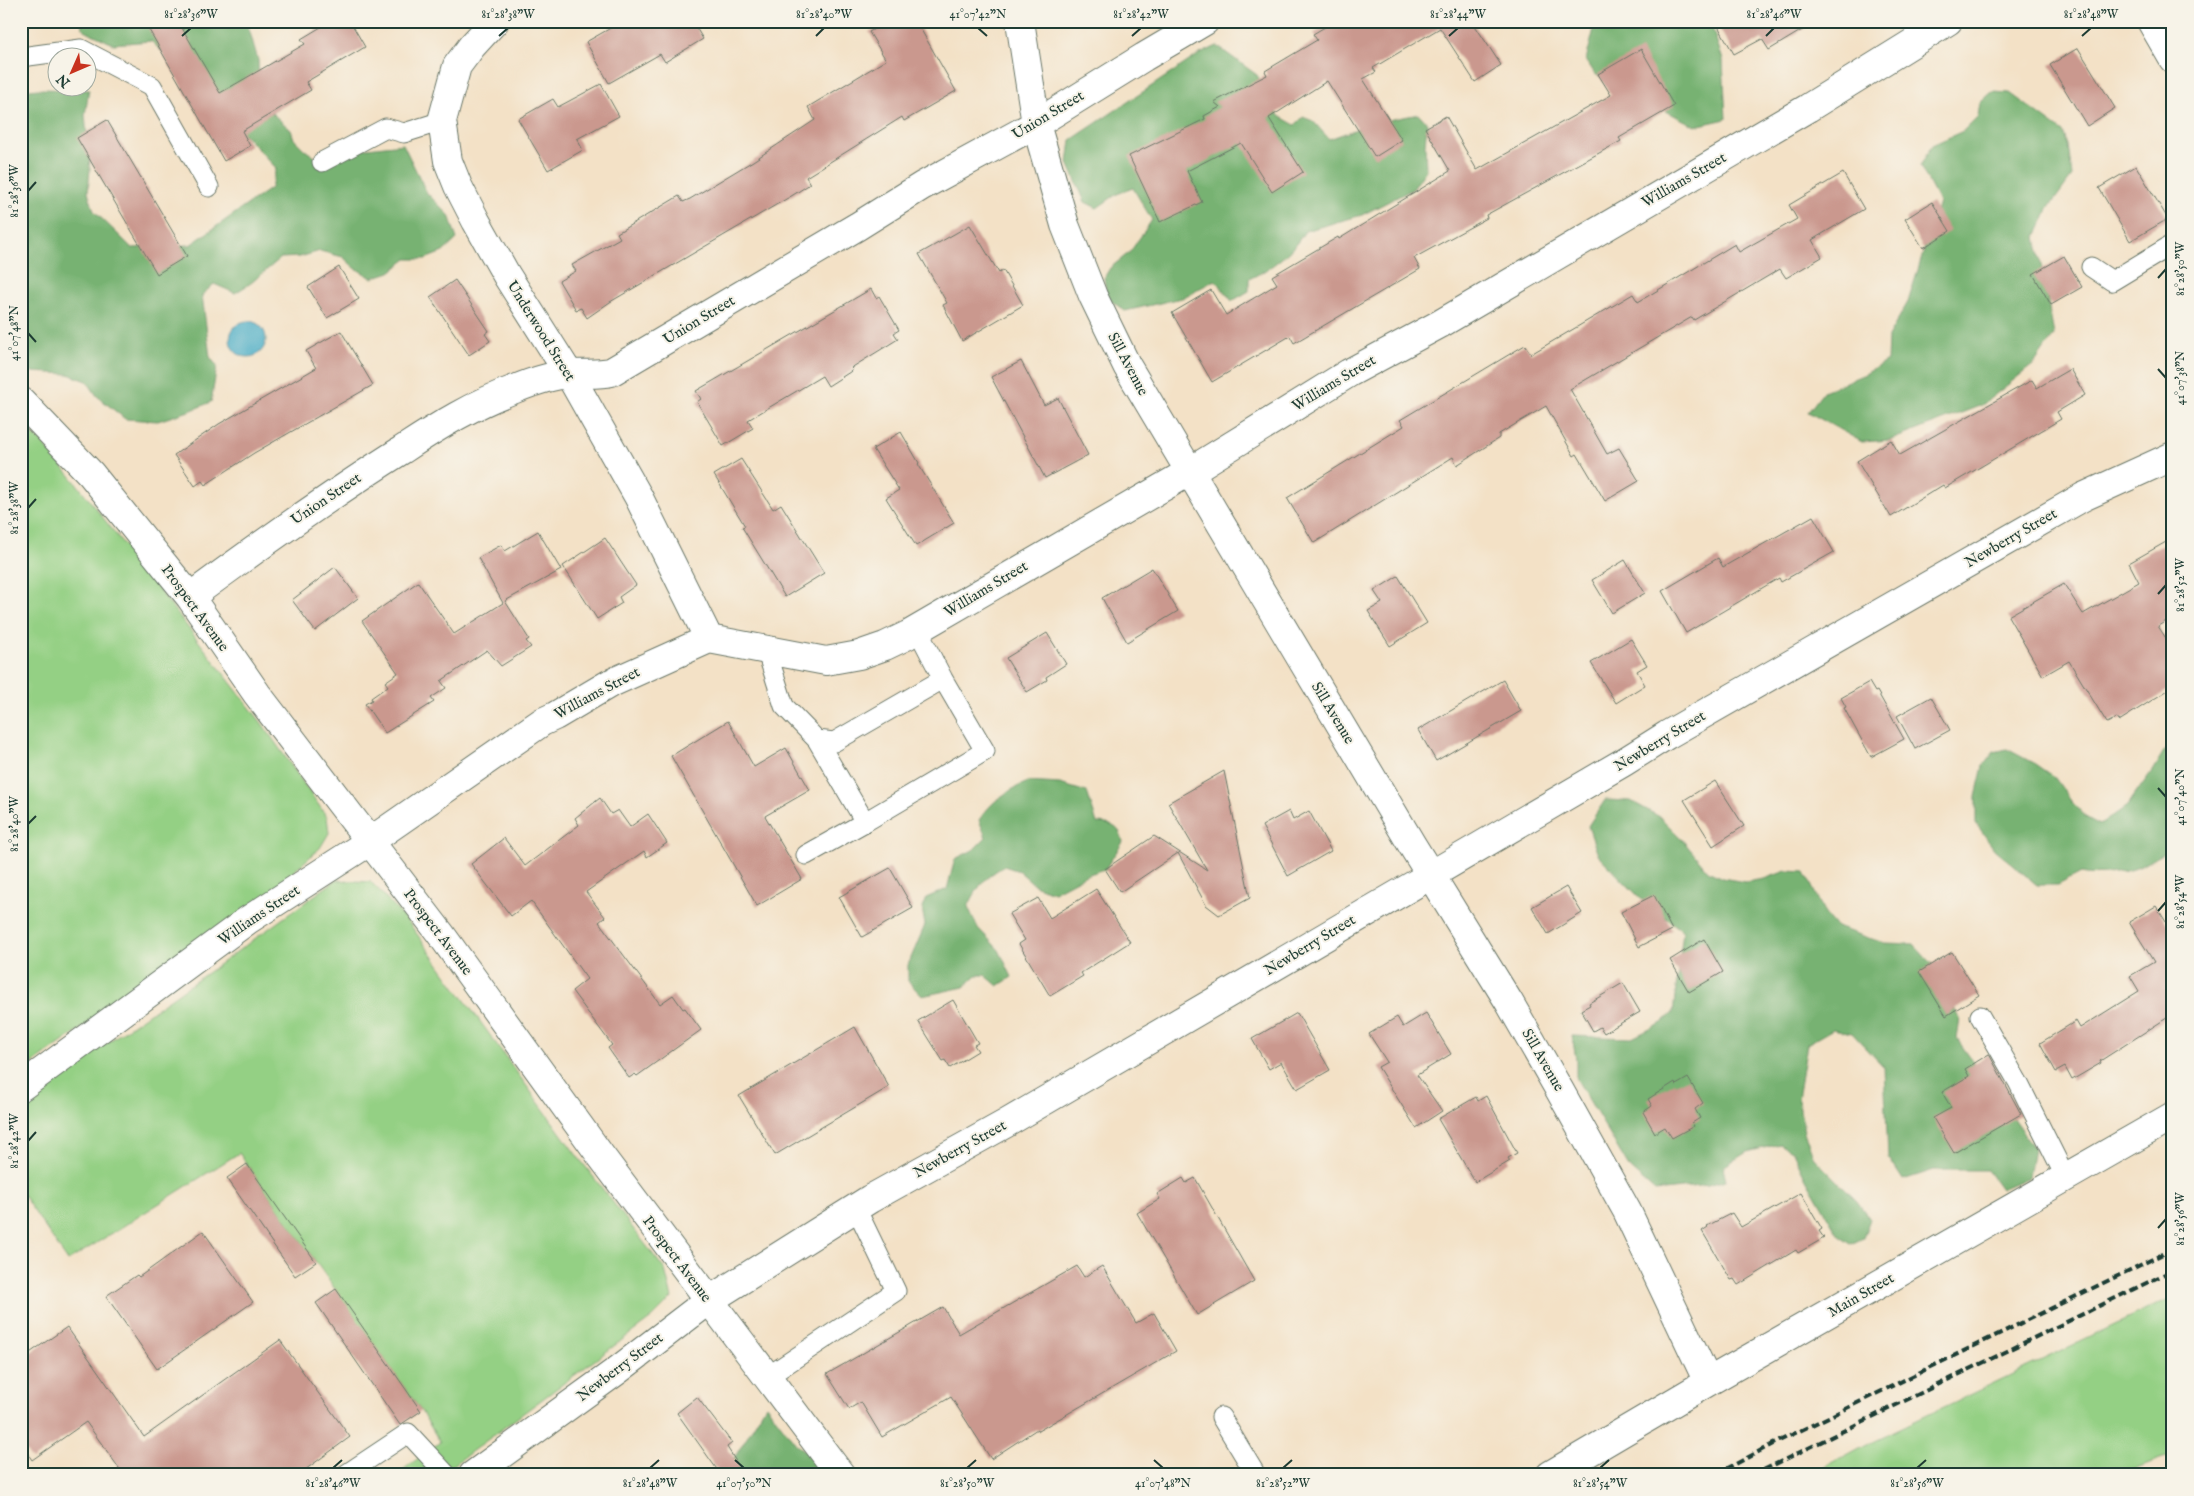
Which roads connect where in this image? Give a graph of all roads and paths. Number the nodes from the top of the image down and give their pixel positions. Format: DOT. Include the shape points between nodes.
graph roads {
  1 [pos="495,21"];
  2 [pos="1020,21"];
  3 [pos="1205,21"];
  4 [pos="1948,21"];
  5 [pos="2151,21"];
  6 [pos="21,57"];
  7 [pos="2173,59"];
  8 [pos="442,121"];
  9 [pos="1036,124"];
  10 [pos="322,162"];
  11 [pos="209,187"];
  12 [pos="2173,244"];
  13 [pos="2091,267"];
  14 [pos="569,374"];
  15 [pos="21,401"];
  16 [pos="2173,456"];
  17 [pos="1189,472"];
  18 [pos="190,597"];
  19 [pos="917,629"];
  20 [pos="709,639"];
  21 [pos="766,650"];
  22 [pos="943,679"];
  23 [pos="817,740"];
  24 [pos="865,822"];
  25 [pos="369,842"];
  26 [pos="806,854"];
  27 [pos="1430,876"];
  28 [pos="1980,1016"];
  29 [pos="21,1087"];
  30 [pos="2173,1116"];
  31 [pos="2066,1178"];
  32 [pos="856,1208"];
  33 [pos="708,1301"];
  34 [pos="767,1377"];
  35 [pos="1708,1382"];
  36 [pos="1221,1416"];
  37 [pos="345,1475"];
  38 [pos="447,1475"];
  39 [pos="473,1475"];
  40 [pos="841,1475"];
  41 [pos="1256,1475"];
  42 [pos="1550,1475"];
  1 -- 8 [label="street, Underwood Street" via="457,66"];
  2 -- 9 [label="street, Sill Avenue"];
  3 -- 9 [label="street, Union Street"];
  4 -- 17 [label="street, Williams Street" via="1808,108 1440,324 1348,373"];
  5 -- 7 [label="street"];
  6 -- 11 [label="lane" via="81,49 152,86"];
  8 -- 10 [label="lane" via="404,133 386,128"];
  8 -- 14 [label="street, Underwood Street" via="448,161 469,210"];
  9 -- 14 [label="street, Union Street" via="922,186 611,372"];
  9 -- 17 [label="street, Sill Avenue" via="1065,225 1093,296 1127,366"];
  12 -- 13 [label="lane" via="2112,281"];
  14 -- 18 [label="street, Union Street" via="515,389 430,430 283,528"];
  14 -- 20 [label="street, Underwood Street" via="638,496"];
  15 -- 18 [label="street, Prospect Avenue" via="91,474"];
  16 -- 27 [label="street, Newberry Street" via="2083,497 1667,735"];
  17 -- 19 [label="street, Williams Street"];
  17 -- 27 [label="street, Sill Avenue"];
  18 -- 25 [label="street, Prospect Avenue" via="257,694"];
  19 -- 21 [label="street, Williams Street" via="868,652 826,661"];
  19 -- 22 [label="lane"];
  20 -- 21 [label="street, Williams Street"];
  20 -- 25 [label="street, Williams Street" via="609,684 542,722"];
  21 -- 23 [label="lane" via="784,706"];
  22 -- 23 [label="lane" via="834,742"];
  22 -- 24 [label="lane" via="985,751"];
  23 -- 24 [label="lane"];
  24 -- 26 [label="lane"];
  25 -- 29 [label="street, Williams Street" via="248,920"];
  25 -- 33 [label="street, Prospect Avenue" via="440,933"];
  27 -- 32 [label="street, Newberry Street"];
  27 -- 35 [label="street, Sill Avenue" via="1509,1002 1611,1180"];
  28 -- 31 [label="lane" via="2018,1082"];
  30 -- 31 [label="street, Main Street"];
  31 -- 35 [label="street, Main Street"];
  32 -- 33 [label="street, Newberry Street"];
  32 -- 34 [label="lane" via="896,1291"];
  33 -- 34 [label="street, Prospect Avenue"];
  33 -- 39 [label="street, Newberry Street"];
  34 -- 40 [label="street, Prospect Avenue"];
  35 -- 42 [label="street, Main Street"];
  36 -- 41 [label="lane"];
  37 -- 38 [label="lane" via="408,1433"];
}
